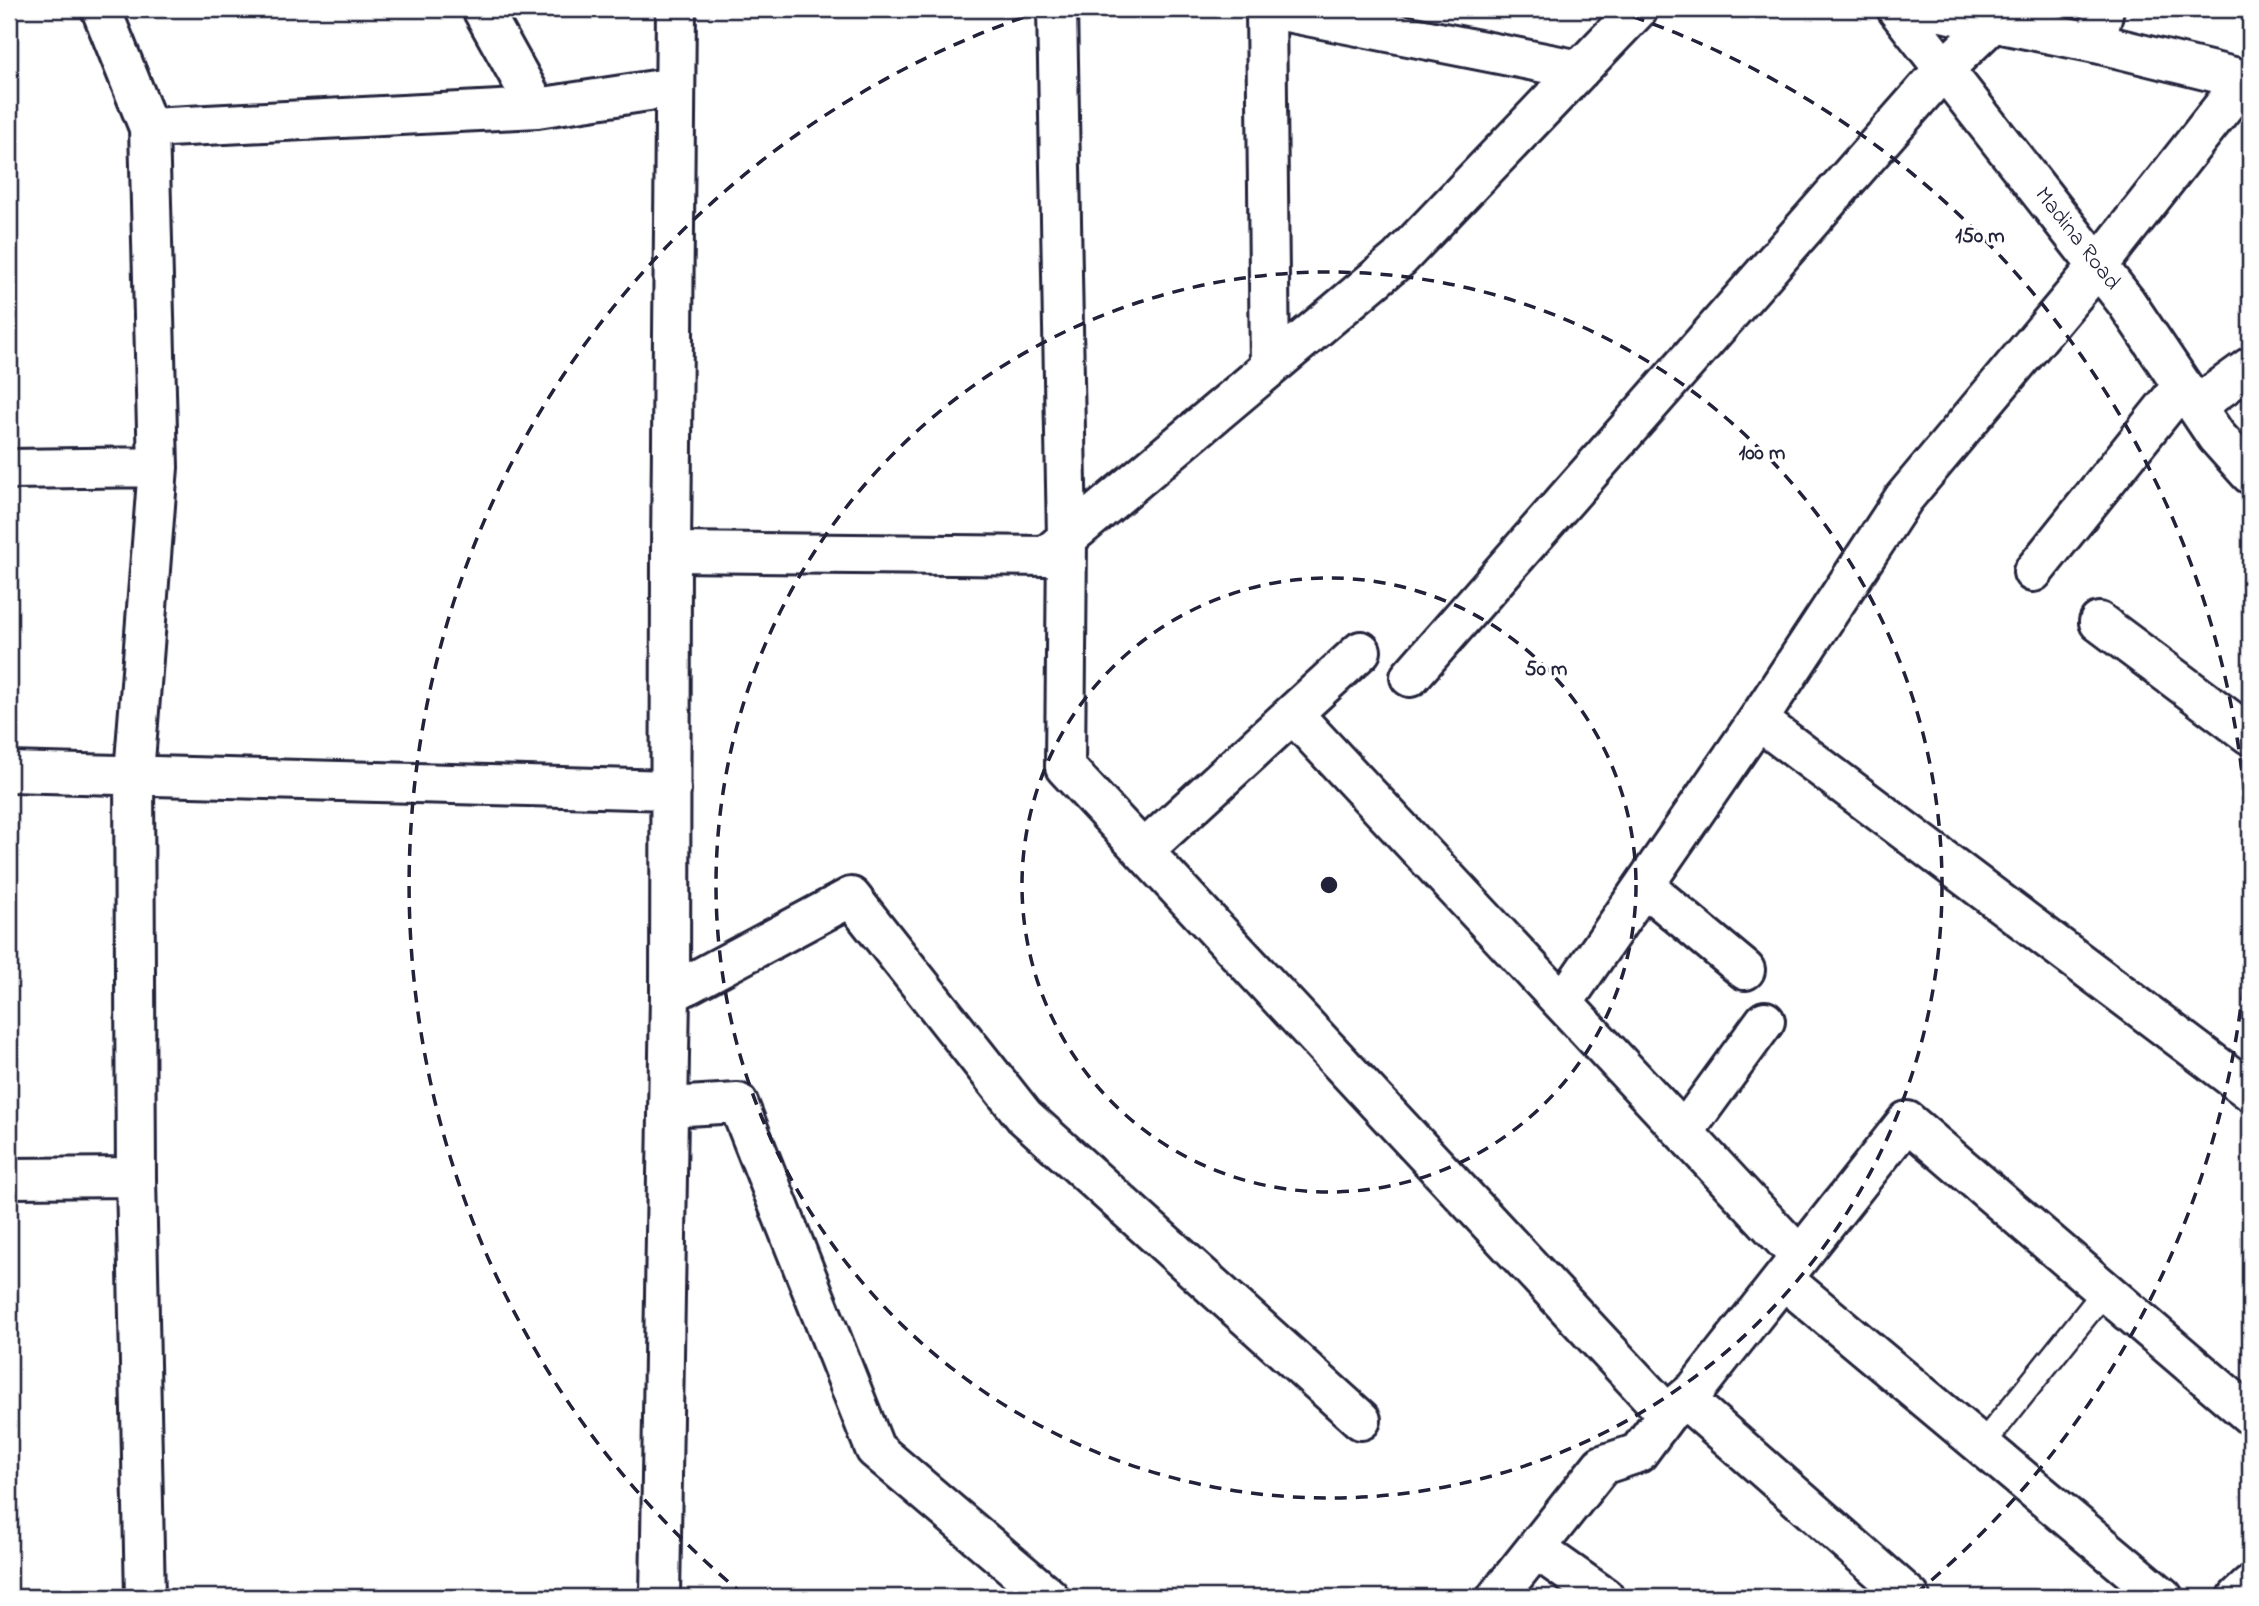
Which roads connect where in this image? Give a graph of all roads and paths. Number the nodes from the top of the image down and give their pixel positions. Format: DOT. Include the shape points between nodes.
graph roads {
  1 [pos="101,9"];
  2 [pos="482,9"];
  3 [pos="676,9"];
  4 [pos="1056,9"];
  5 [pos="1266,9"];
  6 [pos="1272,9"];
  7 [pos="1638,9"];
  8 [pos="1897,9"];
  9 [pos="1927,9"];
  10 [pos="1992,23"];
  11 [pos="2100,26"];
  12 [pos="1944,69"];
  13 [pos="1580,70"];
  14 [pos="2247,80"];
  15 [pos="676,87"];
  16 [pos="537,108"];
  17 [pos="149,128"];
  18 [pos="2098,266"];
  19 [pos="1270,367"];
  20 [pos="2250,367"];
  21 [pos="2189,396"];
  22 [pos="158,467"];
  23 [pos="9,469"];
  24 [pos="2250,474"];
  25 [pos="1067,538"];
  26 [pos="671,552"];
  27 [pos="2033,572"];
  28 [pos="2099,622"];
  29 [pos="1361,651"];
  30 [pos="1410,677"];
  31 [pos="1293,714"];
  32 [pos="1758,720"];
  33 [pos="2250,735"];
  34 [pos="9,772"];
  35 [pos="134,774"];
  36 [pos="671,790"];
  37 [pos="1143,851"];
  38 [pos="1644,886"];
  39 [pos="1745,970"];
  40 [pos="670,994"];
  41 [pos="1563,1003"];
  42 [pos="1765,1021"];
  43 [pos="2250,1091"];
  44 [pos="669,1107"];
  45 [pos="1684,1132"];
  46 [pos="136,1177"];
  47 [pos="9,1178"];
  48 [pos="1792,1268"];
  49 [pos="2105,1291"];
  50 [pos="1676,1406"];
  51 [pos="2250,1415"];
  52 [pos="1361,1420"];
  53 [pos="1982,1446"];
  54 [pos="1536,1549"];
  55 [pos="2250,1586"];
  56 [pos="145,1597"];
  57 [pos="660,1597"];
  58 [pos="1049,1597"];
  59 [pos="1497,1597"];
  60 [pos="1604,1597"];
  61 [pos="1910,1597"];
  62 [pos="2163,1597"];
  63 [pos="2238,1597"];
  1 -- 17 [label="street"];
  2 -- 16 [label="street"];
  3 -- 15 [label="street"];
  4 -- 25 [label="street"];
  5 -- 19 [label="street"];
  6 -- 13 [label="street"];
  7 -- 13 [label="street"];
  8 -- 12 [label="street, Madina Road"];
  9 -- 10 [label="street"];
  10 -- 11 [label="street"];
  10 -- 12 [label="street"];
  11 -- 14 [label="street"];
  12 -- 18 [label="street, Madina Road"];
  12 -- 30 [label="street"];
  13 -- 19 [label="street" via="1399,259"];
  14 -- 18 [label="street"];
  15 -- 16 [label="street"];
  15 -- 26 [label="street"];
  16 -- 17 [label="street"];
  17 -- 22 [label="street"];
  18 -- 21 [label="street, Madina Road"];
  18 -- 32 [label="street" via="1904,498"];
  19 -- 25 [label="street"];
  20 -- 21 [label="street"];
  21 -- 24 [label="street, Madina Road"];
  21 -- 27 [label="street"];
  22 -- 23 [label="street"];
  22 -- 35 [label="street"];
  25 -- 26 [label="street" via="1046,556"];
  25 -- 37 [label="street" via="1065,767"];
  26 -- 36 [label="street"];
  28 -- 33 [label="street"];
  29 -- 31 [label="street"];
  31 -- 37 [label="street"];
  31 -- 41 [label="street"];
  32 -- 38 [label="street"];
  32 -- 43 [label="street"];
  34 -- 35 [label="street"];
  35 -- 36 [label="street"];
  35 -- 46 [label="street"];
  36 -- 40 [label="street"];
  37 -- 50 [label="street"];
  38 -- 39 [label="street"];
  38 -- 41 [label="street"];
  40 -- 44 [label="street"];
  40 -- 52 [label="street" via="850,897 1024,1116"];
  41 -- 45 [label="street"];
  42 -- 45 [label="street"];
  44 -- 57 [label="street"];
  44 -- 58 [label="street" via="738,1103 875,1450"];
  45 -- 48 [label="street"];
  46 -- 47 [label="street"];
  46 -- 56 [label="street"];
  48 -- 49 [label="street" via="1908,1121"];
  48 -- 50 [label="street" via="1695,1390"];
  48 -- 53 [label="street"];
  49 -- 51 [label="street"];
  49 -- 53 [label="lane"];
  50 -- 54 [label="street" via="1638,1453 1602,1465"];
  50 -- 61 [label="street"];
  53 -- 62 [label="street"];
  54 -- 59 [label="street"];
  54 -- 60 [label="street"];
  55 -- 63 [label="street"];
}
